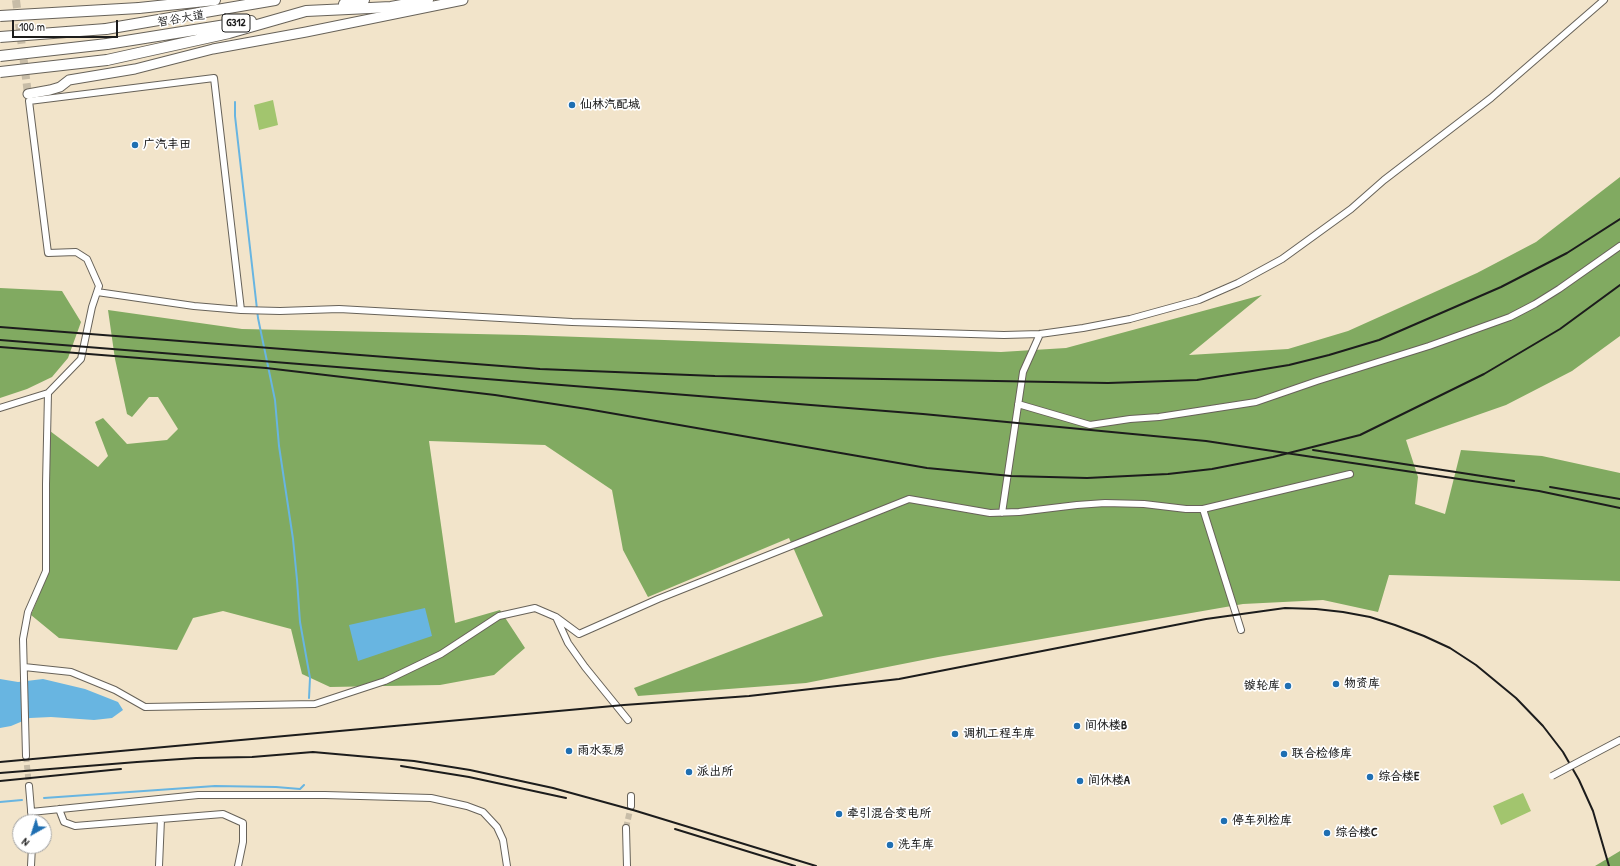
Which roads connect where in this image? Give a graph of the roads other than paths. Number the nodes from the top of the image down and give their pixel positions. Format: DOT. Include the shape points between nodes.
graph roads {
  1 [pos="215,0"];
  2 [pos="275,0"];
  3 [pos="364,0"];
  4 [pos="428,0"];
  5 [pos="463,0"];
  6 [pos="1604,0"];
  7 [pos="306,11"];
  8 [pos="0,16"];
  9 [pos="0,37"];
  10 [pos="0,56"];
  11 [pos="0,74"];
  12 [pos="28,97"];
  13 [pos="1620,246"];
  14 [pos="97,292"];
  15 [pos="241,310"];
  16 [pos="1040,334"];
  17 [pos="48,393"];
  18 [pos="1018,404"];
  19 [pos="0,408"];
  20 [pos="1350,474"];
  21 [pos="1203,509"];
  22 [pos="1002,513"];
  23 [pos="556,617"];
  24 [pos="1241,630"];
  25 [pos="24,667"];
  26 [pos="628,720"];
  27 [pos="1620,740"];
  28 [pos="26,756"];
  29 [pos="1552,776"];
  30 [pos="29,786"];
  31 [pos="631,796"];
  32 [pos="631,806"];
  33 [pos="59,809"];
  34 [pos="31,812"];
  35 [pos="161,819"];
  36 [pos="626,828"];
  37 [pos="32,854"];
  38 [pos="31,866"];
  39 [pos="158,866"];
  40 [pos="238,866"];
  41 [pos="507,866"];
  42 [pos="627,866"];
  1 -- 8 [label="highway, bridge" via="139,8"];
  2 -- 9 [label="highway, 智谷大道 / G312, bridge" via="106,29"];
  3 -- 7 [label="highway, 智谷大道 / G312"];
  4 -- 7 [label="highway" via="391,7"];
  5 -- 12 [label="main road" via="214,49 136,69 69,80 60,86"];
  6 -- 16 [label="street" via="1491,98 1384,180 1351,209 1282,259 1238,283 1199,300 1130,319"];
  7 -- 10 [label="highway, 智谷大道 / G312, bridge" via="107,44"];
  7 -- 11 [label="highway, bridge" via="229,33 107,60"];
  12 -- 14 [label="street" via="48,253 76,252 87,259 99,286"];
  12 -- 15 [label="street" via="214,78"];
  13 -- 18 [label="street" via="1559,289 1510,316 1429,346 1256,402 1090,425"];
  14 -- 15 [label="street"];
  14 -- 17 [label="street" via="81,359"];
  15 -- 16 [label="street" via="339,310 572,322"];
  16 -- 18 [label="street" via="1023,372"];
  17 -- 19 [label="street"];
  17 -- 25 [label="street" via="46,571 28,612 23,639"];
  18 -- 22 [label="street"];
  20 -- 21 [label="street"];
  21 -- 22 [label="street" via="1105,503"];
  21 -- 24 [label="street"];
  22 -- 23 [label="street" via="968,510 909,499 658,599 579,634"];
  23 -- 25 [label="street" via="535,608 499,616 441,654 385,681 315,704 145,707 115,690 71,672"];
  23 -- 26 [label="street" via="568,643"];
  25 -- 28 [label="street"];
  27 -- 29 [label="street, bridge"];
  30 -- 34 [label="street"];
  31 -- 32 [label="street"];
  33 -- 34 [label="street"];
  33 -- 35 [label="street" via="64,822 75,826"];
  33 -- 41 [label="street" via="198,795 431,798 483,812 497,827 503,840"];
  35 -- 39 [label="street"];
  35 -- 40 [label="street" via="223,814 243,823 243,842"];
  36 -- 42 [label="street"];
  37 -- 38 [label="street"];
}
